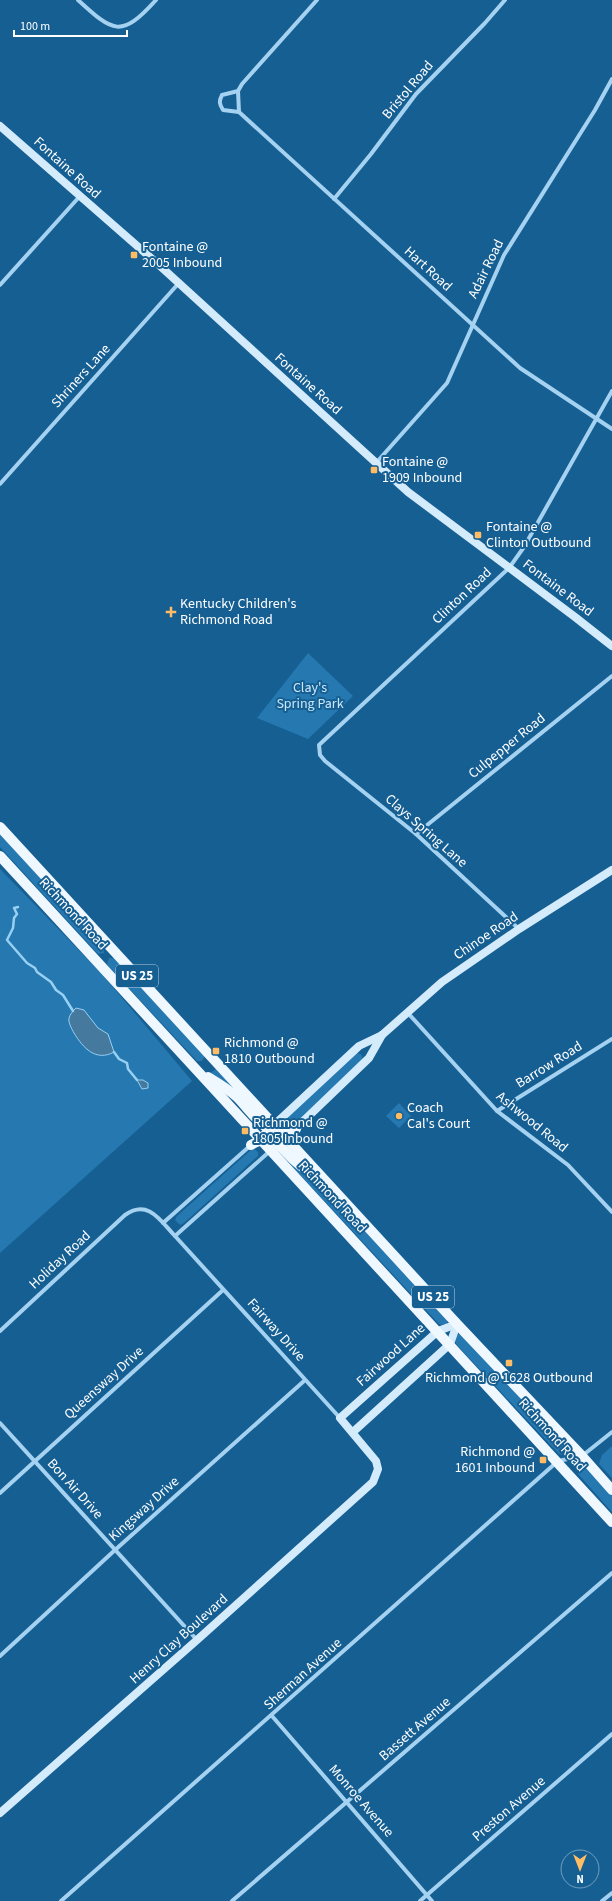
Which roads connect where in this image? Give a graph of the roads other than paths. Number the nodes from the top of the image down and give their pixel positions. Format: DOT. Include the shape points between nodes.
graph roads {
  1 [pos="78,0"];
  2 [pos="156,0"];
  3 [pos="317,0"];
  4 [pos="505,0"];
  5 [pos="612,79"];
  6 [pos="238,91"];
  7 [pos="239,112"];
  8 [pos="0,126"];
  9 [pos="80,196"];
  10 [pos="334,199"];
  11 [pos="178,284"];
  12 [pos="0,285"];
  13 [pos="473,324"];
  14 [pos="612,390"];
  15 [pos="596,419"];
  16 [pos="612,429"];
  17 [pos="375,463"];
  18 [pos="0,484"];
  19 [pos="509,568"];
  20 [pos="612,646"];
  21 [pos="612,676"];
  22 [pos="318,750"];
  23 [pos="0,827"];
  24 [pos="416,834"];
  25 [pos="0,856"];
  26 [pos="612,870"];
  27 [pos="519,929"];
  28 [pos="407,1012"];
  29 [pos="382,1035"];
  30 [pos="612,1039"];
  31 [pos="198,1071"];
  32 [pos="497,1111"];
  33 [pos="272,1127"];
  34 [pos="296,1129"];
  35 [pos="285,1135"];
  36 [pos="257,1142"];
  37 [pos="274,1148"];
  38 [pos="334,1188"];
  39 [pos="138,1209"];
  40 [pos="612,1212"];
  41 [pos="163,1223"];
  42 [pos="175,1236"];
  43 [pos="223,1290"];
  44 [pos="457,1324"];
  45 [pos="0,1331"];
  46 [pos="438,1331"];
  47 [pos="450,1344"];
  48 [pos="304,1381"];
  49 [pos="340,1418"];
  50 [pos="0,1423"];
  51 [pos="353,1432"];
  52 [pos="612,1432"];
  53 [pos="582,1456"];
  54 [pos="35,1461"];
  55 [pos="558,1461"];
  56 [pos="373,1482"];
  57 [pos="612,1490"];
  58 [pos="0,1493"];
  59 [pos="612,1522"];
  60 [pos="115,1550"];
  61 [pos="612,1573"];
  62 [pos="197,1640"];
  63 [pos="0,1656"];
  64 [pos="272,1716"];
  65 [pos="612,1734"];
  66 [pos="347,1802"];
  67 [pos="0,1813"];
  68 [pos="612,1893"];
  69 [pos="427,1895"];
  70 [pos="61,1901"];
  71 [pos="232,1901"];
  72 [pos="420,1901"];
  73 [pos="432,1901"];
  74 [pos="602,1901"];
  1 -- 2 [label="street" via="101,21 116,26 132,23"];
  3 -- 6 [label="street"];
  4 -- 10 [label="street, Bristol Road" via="416,94"];
  5 -- 13 [label="street, Adair Road" via="504,255"];
  6 -- 7 [label="street"];
  6 -- 7 [label="street, Hart Road" via="222,95 219,105 222,110"];
  7 -- 10 [label="street, Hart Road"];
  8 -- 9 [label="street, Fontaine Road"];
  9 -- 11 [label="street, Fontaine Road"];
  9 -- 12 [label="street"];
  10 -- 13 [label="street, Hart Road"];
  11 -- 17 [label="street, Fontaine Road"];
  11 -- 18 [label="street, Shriners Lane"];
  13 -- 15 [label="street, Hart Road" via="528,375"];
  13 -- 17 [label="street, Adair Road" via="447,383"];
  14 -- 15 [label="street, Clinton Road"];
  15 -- 16 [label="street, Hart Road"];
  15 -- 19 [label="street, Clinton Road" via="524,547"];
  17 -- 19 [label="street, Fontaine Road" via="425,506"];
  19 -- 20 [label="street, Fontaine Road"];
  19 -- 22 [label="street, Clinton Road" via="319,745"];
  21 -- 24 [label="street, Culpepper Road"];
  22 -- 24 [label="street, Clays Spring Lane" via="328,763"];
  23 -- 33 [label="main road, Richmond Road / US 25"];
  24 -- 27 [label="street, Clays Spring Lane"];
  25 -- 31 [label="main road, Richmond Road / US 25"];
  26 -- 27 [label="street, Chinoe Road"];
  27 -- 28 [label="street, Chinoe Road" via="442,982"];
  28 -- 29 [label="street, Chinoe Road"];
  28 -- 32 [label="street, Ashwood Road"];
  29 -- 33 [label="street, Chinoe Road" via="359,1046"];
  29 -- 34 [label="street, Chinoe Road" via="369,1058"];
  30 -- 32 [label="street, Barrow Road"];
  31 -- 33 [label="main road" via="228,1089"];
  31 -- 36 [label="main road, Richmond Road / US 25"];
  32 -- 40 [label="street, Ashwood Road" via="568,1165"];
  33 -- 35 [label="main road"];
  33 -- 36 [label="street, Chinoe Road"];
  34 -- 35 [label="main road"];
  35 -- 37 [label="street"];
  35 -- 38 [label="main road, Richmond Road / US 25"];
  36 -- 37 [label="main road" via="273,1142"];
  36 -- 41 [label="street"];
  37 -- 38 [label="main road"];
  37 -- 42 [label="street"];
  37 -- 46 [label="main road, Richmond Road / US 25"];
  38 -- 44 [label="main road, Richmond Road / US 25"];
  39 -- 41 [label="street, Fairway Drive" via="153,1213"];
  39 -- 45 [label="street, Holiday Road" via="125,1215"];
  41 -- 42 [label="street, Fairway Drive"];
  42 -- 43 [label="street, Fairway Drive"];
  43 -- 48 [label="street, Fairway Drive"];
  43 -- 54 [label="street, Queensway Drive"];
  44 -- 46 [label="street, Fairwood Lane"];
  44 -- 47 [label="street"];
  44 -- 53 [label="main road, Richmond Road / US 25"];
  46 -- 47 [label="main road, Richmond Road / US 25"];
  46 -- 49 [label="street, Fairwood Lane"];
  47 -- 51 [label="street"];
  47 -- 55 [label="main road, Richmond Road / US 25"];
  48 -- 49 [label="street, Fairway Drive"];
  48 -- 60 [label="street, Kingsway Drive"];
  49 -- 51 [label="street, Fairway Drive"];
  50 -- 54 [label="street, Bon Air Drive"];
  51 -- 56 [label="street, Fairway Drive" via="377,1464"];
  52 -- 53 [label="street"];
  53 -- 55 [label="street"];
  53 -- 57 [label="main road, Richmond Road / US 25"];
  54 -- 58 [label="street, Queensway Drive"];
  54 -- 60 [label="street, Bon Air Drive"];
  55 -- 59 [label="main road, Richmond Road / US 25"];
  55 -- 64 [label="street, Sherman Avenue"];
  56 -- 62 [label="street, Henry Clay Boulevard"];
  60 -- 62 [label="street, Bon Air Drive"];
  60 -- 63 [label="street, Kingsway Drive"];
  61 -- 66 [label="street, Bassett Avenue"];
  62 -- 67 [label="street, Henry Clay Boulevard"];
  64 -- 66 [label="street, Monroe Avenue"];
  64 -- 70 [label="street, Sherman Avenue"];
  65 -- 69 [label="street, Preston Avenue"];
  66 -- 69 [label="street, Monroe Avenue"];
  66 -- 71 [label="street, Bassett Avenue"];
  68 -- 74 [label="street"];
  69 -- 72 [label="street, Preston Avenue"];
  69 -- 73 [label="street, Monroe Avenue"];
}
